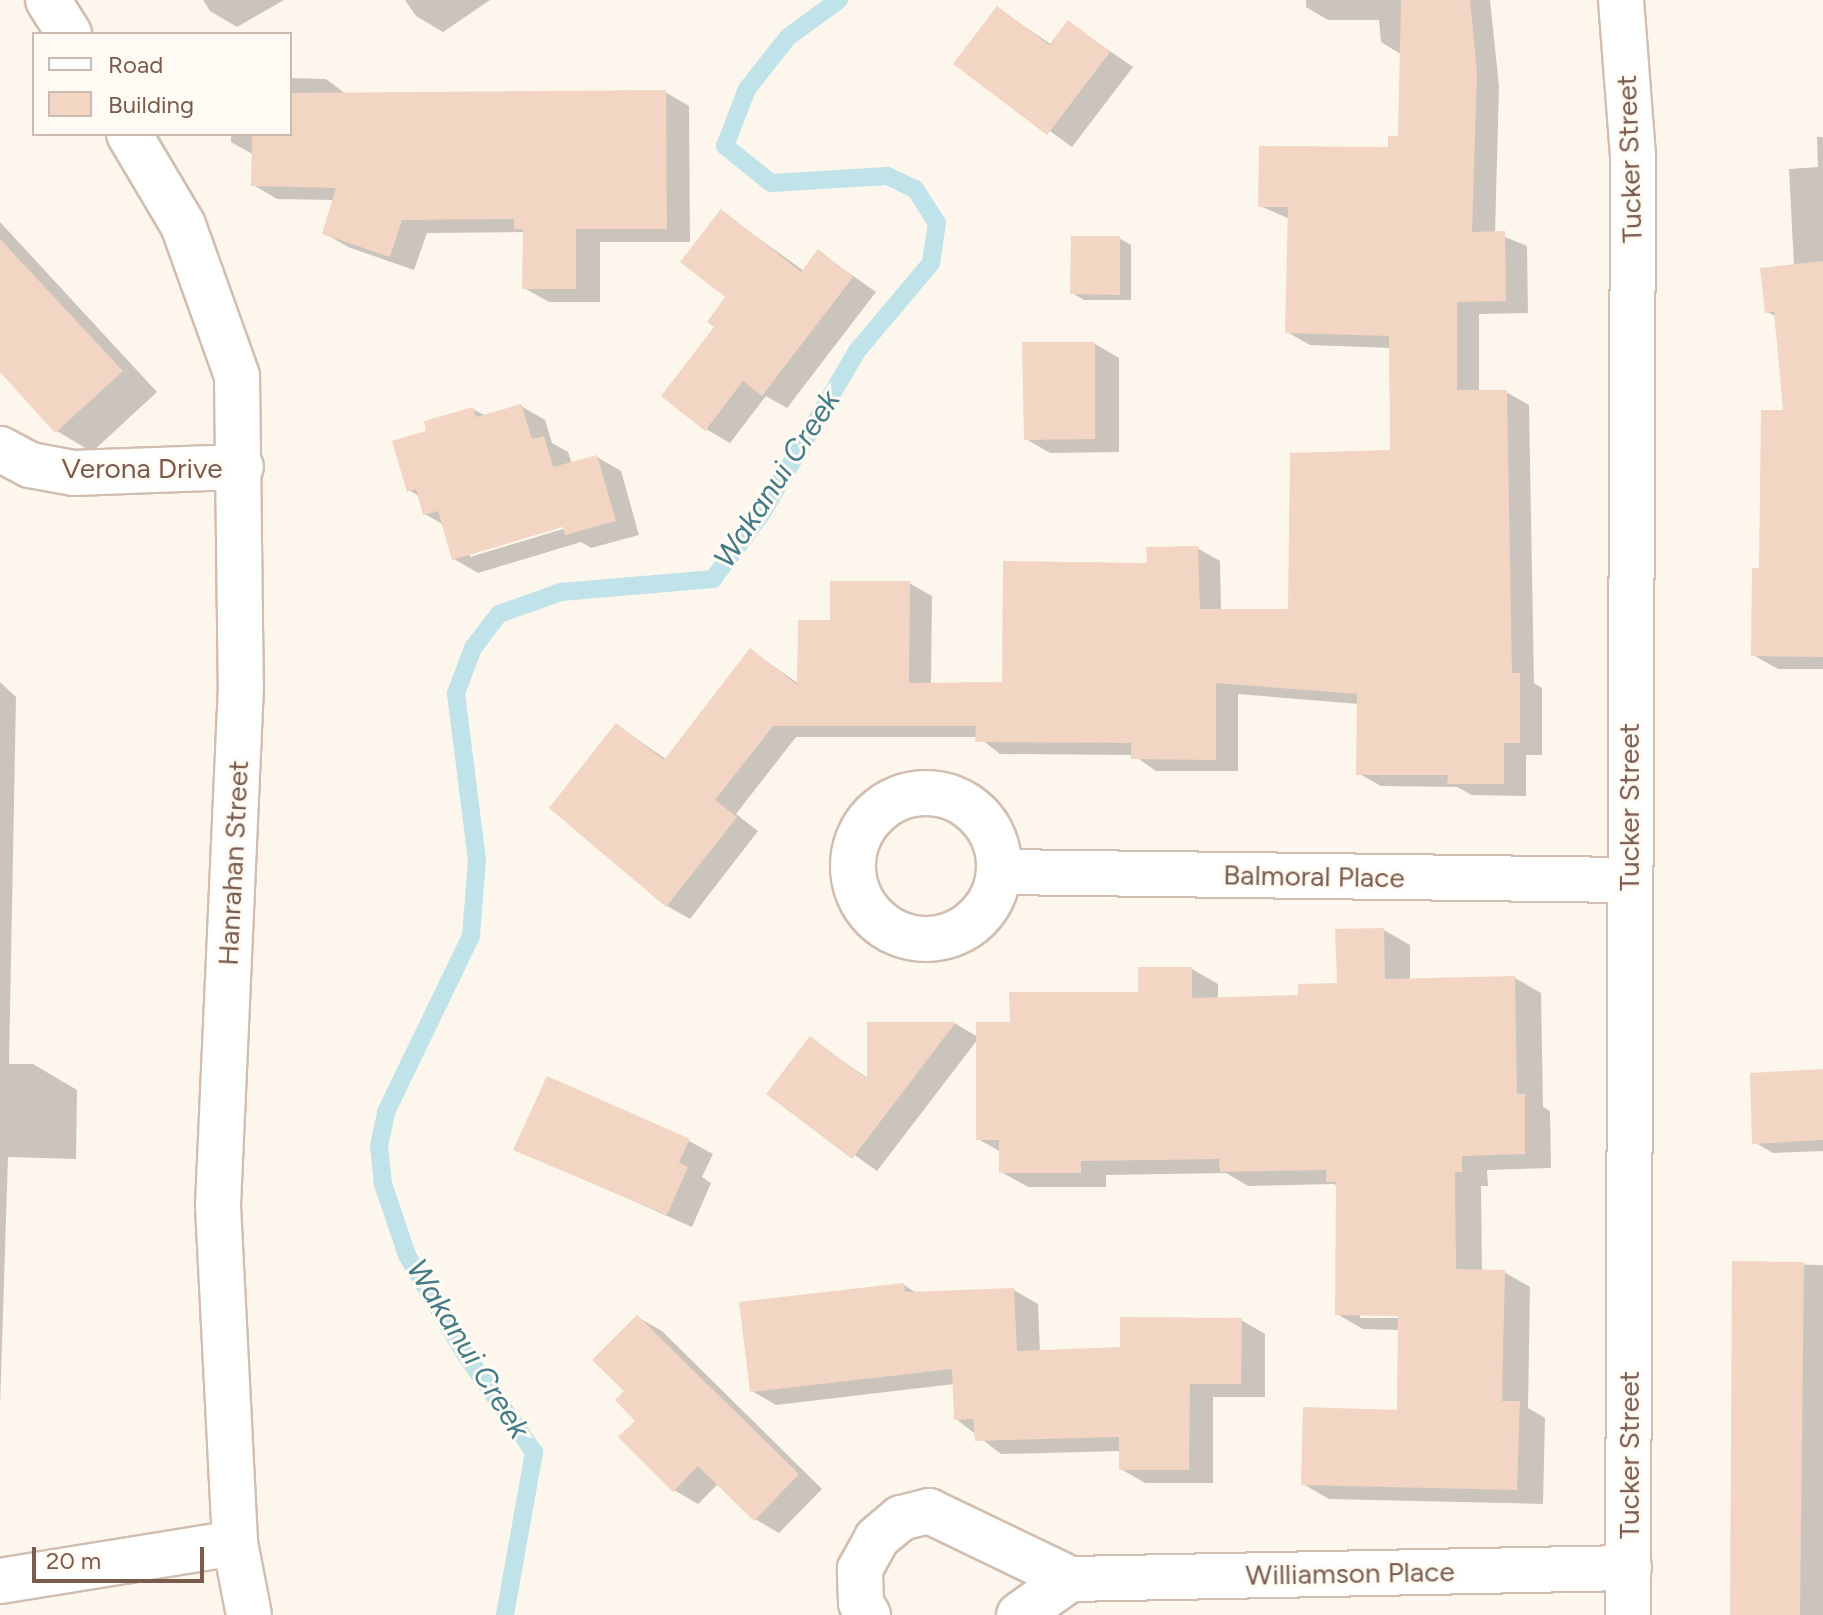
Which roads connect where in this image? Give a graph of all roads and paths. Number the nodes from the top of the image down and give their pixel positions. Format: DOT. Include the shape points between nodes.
graph roads {
  1 [pos="48,0"];
  2 [pos="1621,0"];
  3 [pos="68,32"];
  4 [pos="130,136"];
  5 [pos="0,449"];
  6 [pos="241,467"];
  7 [pos="1000,872"];
  8 [pos="1629,880"];
  9 [pos="235,1543"];
  10 [pos="1629,1568"];
  11 [pos="1070,1579"];
  12 [pos="0,1581"];
  13 [pos="249,1615"];
  14 [pos="868,1615"];
  15 [pos="1019,1615"];
  16 [pos="1628,1615"];
  1 -- 3 [label="street"];
  2 -- 8 [label="street, Tucker Street" via="1633,155"];
  4 -- 6 [label="street, Hanrahan Street" via="183,225 237,376"];
  5 -- 6 [label="street, Verona Drive" via="30,465 74,473"];
  6 -- 9 [label="street, Hanrahan Street" via="241,685 218,1206"];
  7 -- 8 [label="street, Balmoral Place"];
  8 -- 10 [label="street, Tucker Street"];
  9 -- 12 [label="street"];
  9 -- 13 [label="street, Hanrahan Street"];
  10 -- 11 [label="street, Williamson Place"];
  10 -- 16 [label="street, Tucker Street"];
  11 -- 14 [label="street, Williamson Place" via="929,1511 901,1518 877,1538 860,1569 861,1603"];
  11 -- 15 [label="street"];
}
